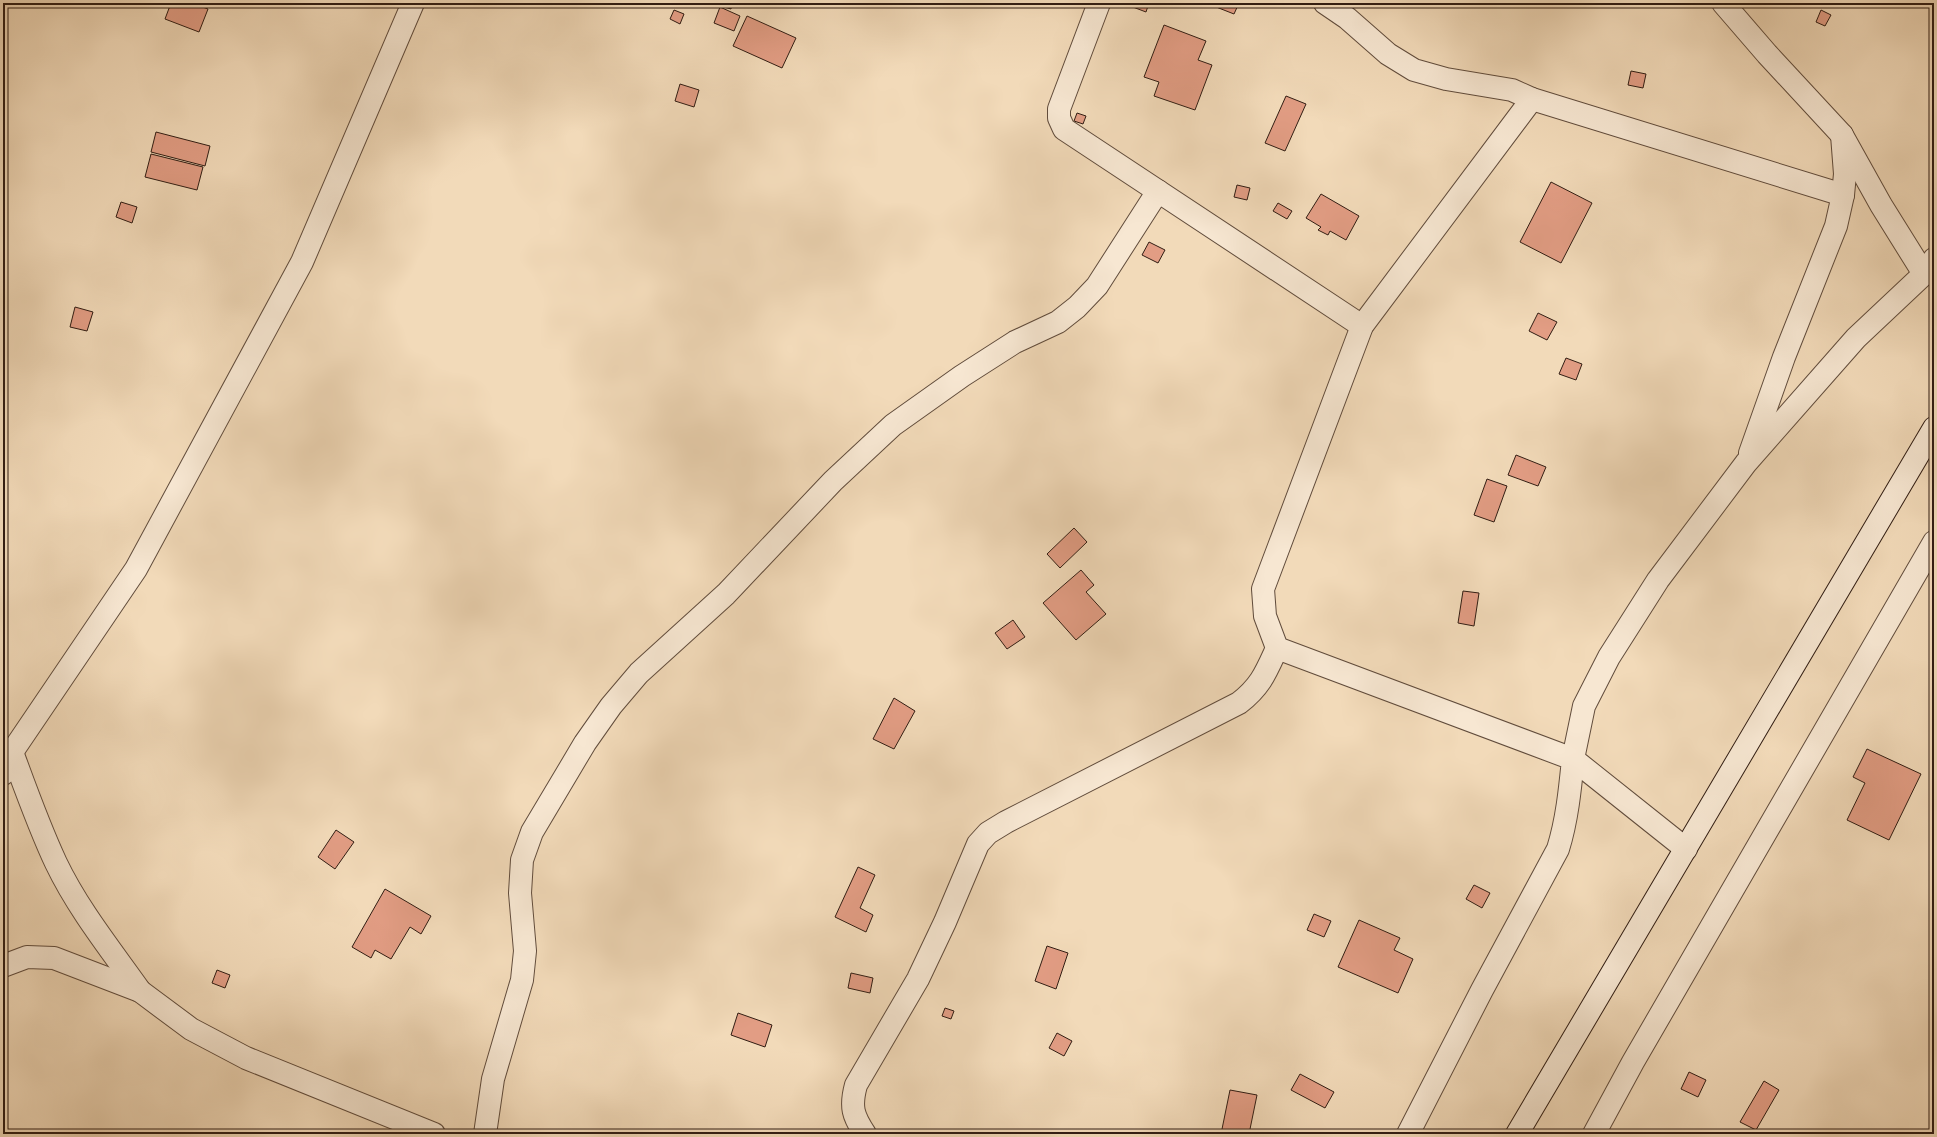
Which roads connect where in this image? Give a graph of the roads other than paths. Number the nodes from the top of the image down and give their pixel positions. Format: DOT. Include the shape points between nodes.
graph roads {
  1 [pos="413,3"];
  2 [pos="1099,3"];
  3 [pos="1325,3"];
  4 [pos="1723,3"];
  5 [pos="1532,99"];
  6 [pos="1842,135"];
  7 [pos="1158,192"];
  8 [pos="1843,194"];
  9 [pos="1929,266"];
  10 [pos="1362,326"];
  11 [pos="1932,437"];
  12 [pos="1746,463"];
  13 [pos="1934,542"];
  14 [pos="1278,648"];
  15 [pos="12,752"];
  16 [pos="1573,759"];
  17 [pos="3,774"];
  18 [pos="1686,849"];
  19 [pos="3,966"];
  20 [pos="140,991"];
  21 [pos="434,1134"];
  22 [pos="485,1134"];
  23 [pos="865,1134"];
  24 [pos="1408,1134"];
  25 [pos="1517,1134"];
  26 [pos="1594,1134"];
  1 -- 15 [label="street" via="298,269 136,569"];
  2 -- 7 [label="street" via="1059,109 1059,118 1064,129"];
  3 -- 5 [label="street" via="1347,18 1388,54 1414,70 1446,79 1512,90"];
  4 -- 6 [label="street"];
  5 -- 8 [label="street"];
  5 -- 10 [label="street"];
  6 -- 8 [label="street" via="1845,174"];
  6 -- 9 [label="street" via="1882,205"];
  7 -- 10 [label="street"];
  7 -- 22 [label="street" via="1097,286 1078,307 1058,322 1015,342 893,424 833,481 726,594 639,673 611,706 585,743 532,832 522,860 520,893 525,951 522,980 493,1079"];
  8 -- 12 [label="street" via="1836,226 1784,357"];
  9 -- 12 [label="street" via="1856,338"];
  10 -- 14 [label="street" via="1263,589 1266,616"];
  11 -- 18 [label="street"];
  12 -- 16 [label="street" via="1658,580 1609,657 1584,706"];
  13 -- 26 [label="street" via="1637,1055"];
  14 -- 16 [label="street"];
  14 -- 23 [label="street" via="1260,684 1239,703 1006,822 988,833 978,844 918,979 856,1085 852,1100 854,1118"];
  15 -- 17 [label="street"];
  15 -- 20 [label="street" via="57,865 94,926"];
  16 -- 18 [label="street"];
  16 -- 24 [label="street" via="1570,797 1558,849"];
  18 -- 25 [label="street"];
  19 -- 20 [label="street" via="28,957 54,958"];
  20 -- 21 [label="street" via="191,1029 246,1058"];
}
